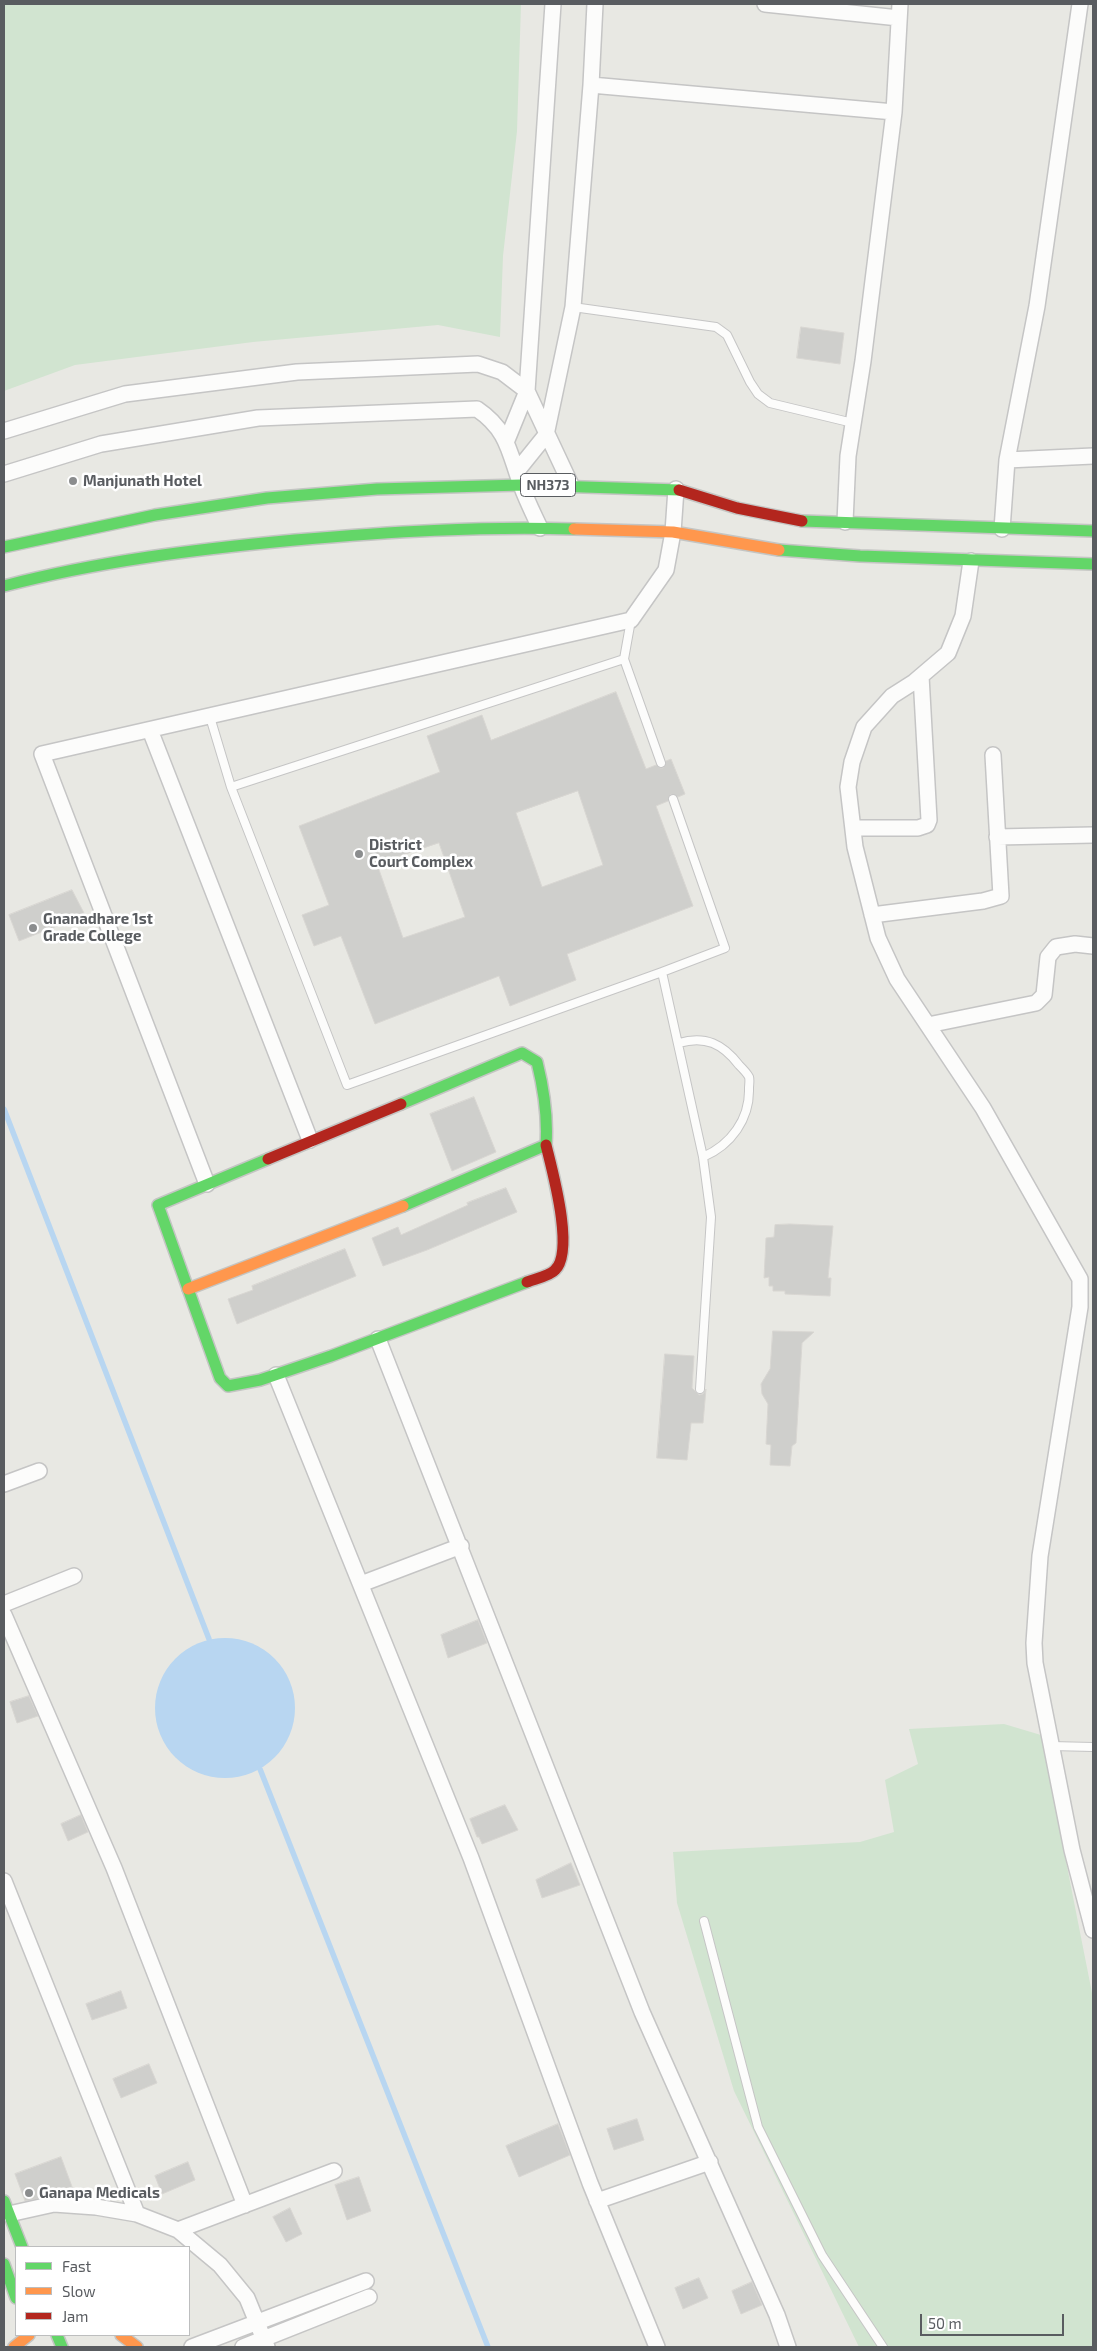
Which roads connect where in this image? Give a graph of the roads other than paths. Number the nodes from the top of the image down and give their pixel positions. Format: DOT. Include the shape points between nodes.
graph roads {
  1 [pos="554,4"];
  2 [pos="595,4"];
  3 [pos="765,4"];
  4 [pos="1080,4"];
  5 [pos="900,11"];
  6 [pos="591,85"];
  7 [pos="894,112"];
  8 [pos="573,307"];
  9 [pos="527,390"];
  10 [pos="853,423"];
  11 [pos="4,431"];
  12 [pos="546,435"];
  13 [pos="507,440"];
  14 [pos="1093,456"];
  15 [pos="1007,460"];
  16 [pos="4,474"];
  17 [pos="519,478"];
  18 [pos="571,485"];
  19 [pos="676,489"];
  20 [pos="845,522"];
  21 [pos="540,528"];
  22 [pos="1002,529"];
  23 [pos="1093,531"];
  24 [pos="673,532"];
  25 [pos="973,536"];
  26 [pos="4,547"];
  27 [pos="971,561"];
  28 [pos="1093,564"];
  29 [pos="4,586"];
  30 [pos="631,620"];
  31 [pos="624,659"];
  32 [pos="921,676"];
  33 [pos="210,717"];
  34 [pos="150,730"];
  35 [pos="993,755"];
  36 [pos="661,763"];
  37 [pos="230,787"];
  38 [pos="673,799"];
  39 [pos="853,828"];
  40 [pos="1093,835"];
  41 [pos="998,837"];
  42 [pos="872,915"];
  43 [pos="1093,946"];
  44 [pos="662,972"];
  45 [pos="928,1025"];
  46 [pos="679,1043"];
  47 [pos="310,1140"];
  48 [pos="546,1145"];
  49 [pos="703,1157"];
  50 [pos="207,1184"];
  51 [pos="188,1289"];
  52 [pos="1087,1294"];
  53 [pos="378,1339"];
  54 [pos="276,1375"];
  55 [pos="700,1389"];
  56 [pos="39,1471"];
  57 [pos="4,1484"];
  58 [pos="460,1546"];
  59 [pos="74,1576"];
  60 [pos="360,1584"];
  61 [pos="4,1604"];
  62 [pos="4,1615"];
  63 [pos="1051,1746"];
  64 [pos="1093,1747"];
  65 [pos="4,1881"];
  66 [pos="704,1921"];
  67 [pos="1093,1930"];
  68 [pos="710,2162"];
  69 [pos="334,2171"];
  70 [pos="597,2200"];
  71 [pos="245,2205"];
  72 [pos="6,2208"];
  73 [pos="137,2214"];
  74 [pos="178,2230"];
  75 [pos="22,2246"];
  76 [pos="4,2264"];
  77 [pos="366,2281"];
  78 [pos="15,2295"];
  79 [pos="369,2297"];
  80 [pos="258,2324"];
  81 [pos="29,2336"];
  82 [pos="122,2336"];
  83 [pos="266,2344"];
  84 [pos="14,2347"];
  85 [pos="136,2347"];
  86 [pos="192,2347"];
  87 [pos="243,2347"];
  88 [pos="658,2347"];
  89 [pos="788,2347"];
  90 [pos="883,2347"];
  1 -- 9 [label="street"];
  2 -- 6 [label="street"];
  3 -- 5 [label="street"];
  4 -- 15 [label="street" via="1037,306"];
  5 -- 7 [label="street"];
  6 -- 7 [label="street"];
  6 -- 8 [label="street"];
  7 -- 10 [label="street"];
  8 -- 10 [label="lane" via="716,327 727,335 758,394 770,403"];
  8 -- 12 [label="street"];
  9 -- 11 [label="street" via="502,372 478,364 297,372 125,394"];
  9 -- 12 [label="street"];
  9 -- 13 [label="street"];
  10 -- 20 [label="street"];
  12 -- 17 [label="street"];
  12 -- 18 [label="street"];
  13 -- 16 [label="street" via="492,419 477,409 258,418 101,444"];
  13 -- 17 [label="street"];
  14 -- 15 [label="street"];
  15 -- 22 [label="street"];
  17 -- 18 [label="main road, NH373"];
  17 -- 21 [label="street"];
  17 -- 26 [label="main road, NH373" via="267,498 155,515"];
  18 -- 19 [label="main road, NH373"];
  19 -- 20 [label="main road, NH373" via="737,508 797,521"];
  19 -- 24 [label="street"];
  20 -- 25 [label="main road, NH373"];
  21 -- 24 [label="main road"];
  21 -- 29 [label="main road" via="389,532 210,548 46,575"];
  22 -- 23 [label="main road, NH373"];
  22 -- 25 [label="main road, NH373"];
  24 -- 27 [label="main road" via="773,550"];
  24 -- 30 [label="street" via="666,570"];
  25 -- 27 [label="main road"];
  27 -- 28 [label="main road"];
  27 -- 32 [label="street" via="963,616 948,653"];
  30 -- 31 [label="lane"];
  30 -- 33 [label="street"];
  31 -- 36 [label="lane"];
  31 -- 37 [label="lane"];
  32 -- 39 [label="street" via="892,696 864,727 852,762 848,787"];
  32 -- 39 [label="street" via="927,825 918,828"];
  33 -- 34 [label="street"];
  33 -- 37 [label="lane"];
  34 -- 47 [label="street"];
  34 -- 50 [label="street" via="42,754"];
  35 -- 41 [label="street"];
  37 -- 44 [label="lane" via="347,1085"];
  38 -- 44 [label="lane" via="726,948"];
  39 -- 42 [label="street"];
  40 -- 41 [label="street"];
  41 -- 42 [label="street" via="1001,896 983,902"];
  42 -- 45 [label="street" via="878,938 897,979"];
  43 -- 45 [label="street" via="1056,947 1048,957 1044,995 1036,1003"];
  44 -- 46 [label="lane"];
  45 -- 52 [label="street" via="983,1108"];
  46 -- 49 [label="lane"];
  46 -- 49 [label="lane" via="693,1039 717,1044 734,1057 749,1077 750,1105 736,1132 718,1150"];
  47 -- 48 [label="main road" via="522,1053 538,1062 548,1126"];
  47 -- 50 [label="main road"];
  48 -- 51 [label="main road" via="418,1200"];
  48 -- 53 [label="main road" via="560,1203 563,1258 554,1271"];
  49 -- 55 [label="lane" via="711,1218"];
  50 -- 51 [label="main road" via="158,1205"];
  51 -- 54 [label="main road" via="220,1378 228,1386"];
  52 -- 63 [label="street" via="1040,1556 1035,1663"];
  53 -- 54 [label="main road"];
  53 -- 58 [label="street"];
  54 -- 60 [label="street"];
  56 -- 57 [label="street"];
  58 -- 60 [label="street"];
  58 -- 68 [label="street" via="642,2012"];
  59 -- 61 [label="street"];
  60 -- 70 [label="street" via="471,1858"];
  62 -- 71 [label="street" via="114,1868"];
  63 -- 64 [label="lane"];
  63 -- 67 [label="street" via="1072,1850"];
  65 -- 73 [label="street"];
  66 -- 90 [label="lane" via="758,2127 822,2255"];
  68 -- 70 [label="street"];
  68 -- 89 [label="street"];
  69 -- 71 [label="street"];
  70 -- 88 [label="street"];
  71 -- 74 [label="street"];
  72 -- 73 [label="street" via="54,2204"];
  72 -- 75 [label="main road"];
  73 -- 74 [label="street"];
  74 -- 80 [label="street" via="220,2265 247,2298"];
  76 -- 78 [label="main road"];
  77 -- 80 [label="street"];
  79 -- 83 [label="street"];
  80 -- 83 [label="street"];
  80 -- 86 [label="street"];
  81 -- 84 [label="main road"];
  82 -- 85 [label="main road"];
  83 -- 87 [label="street"];
}
